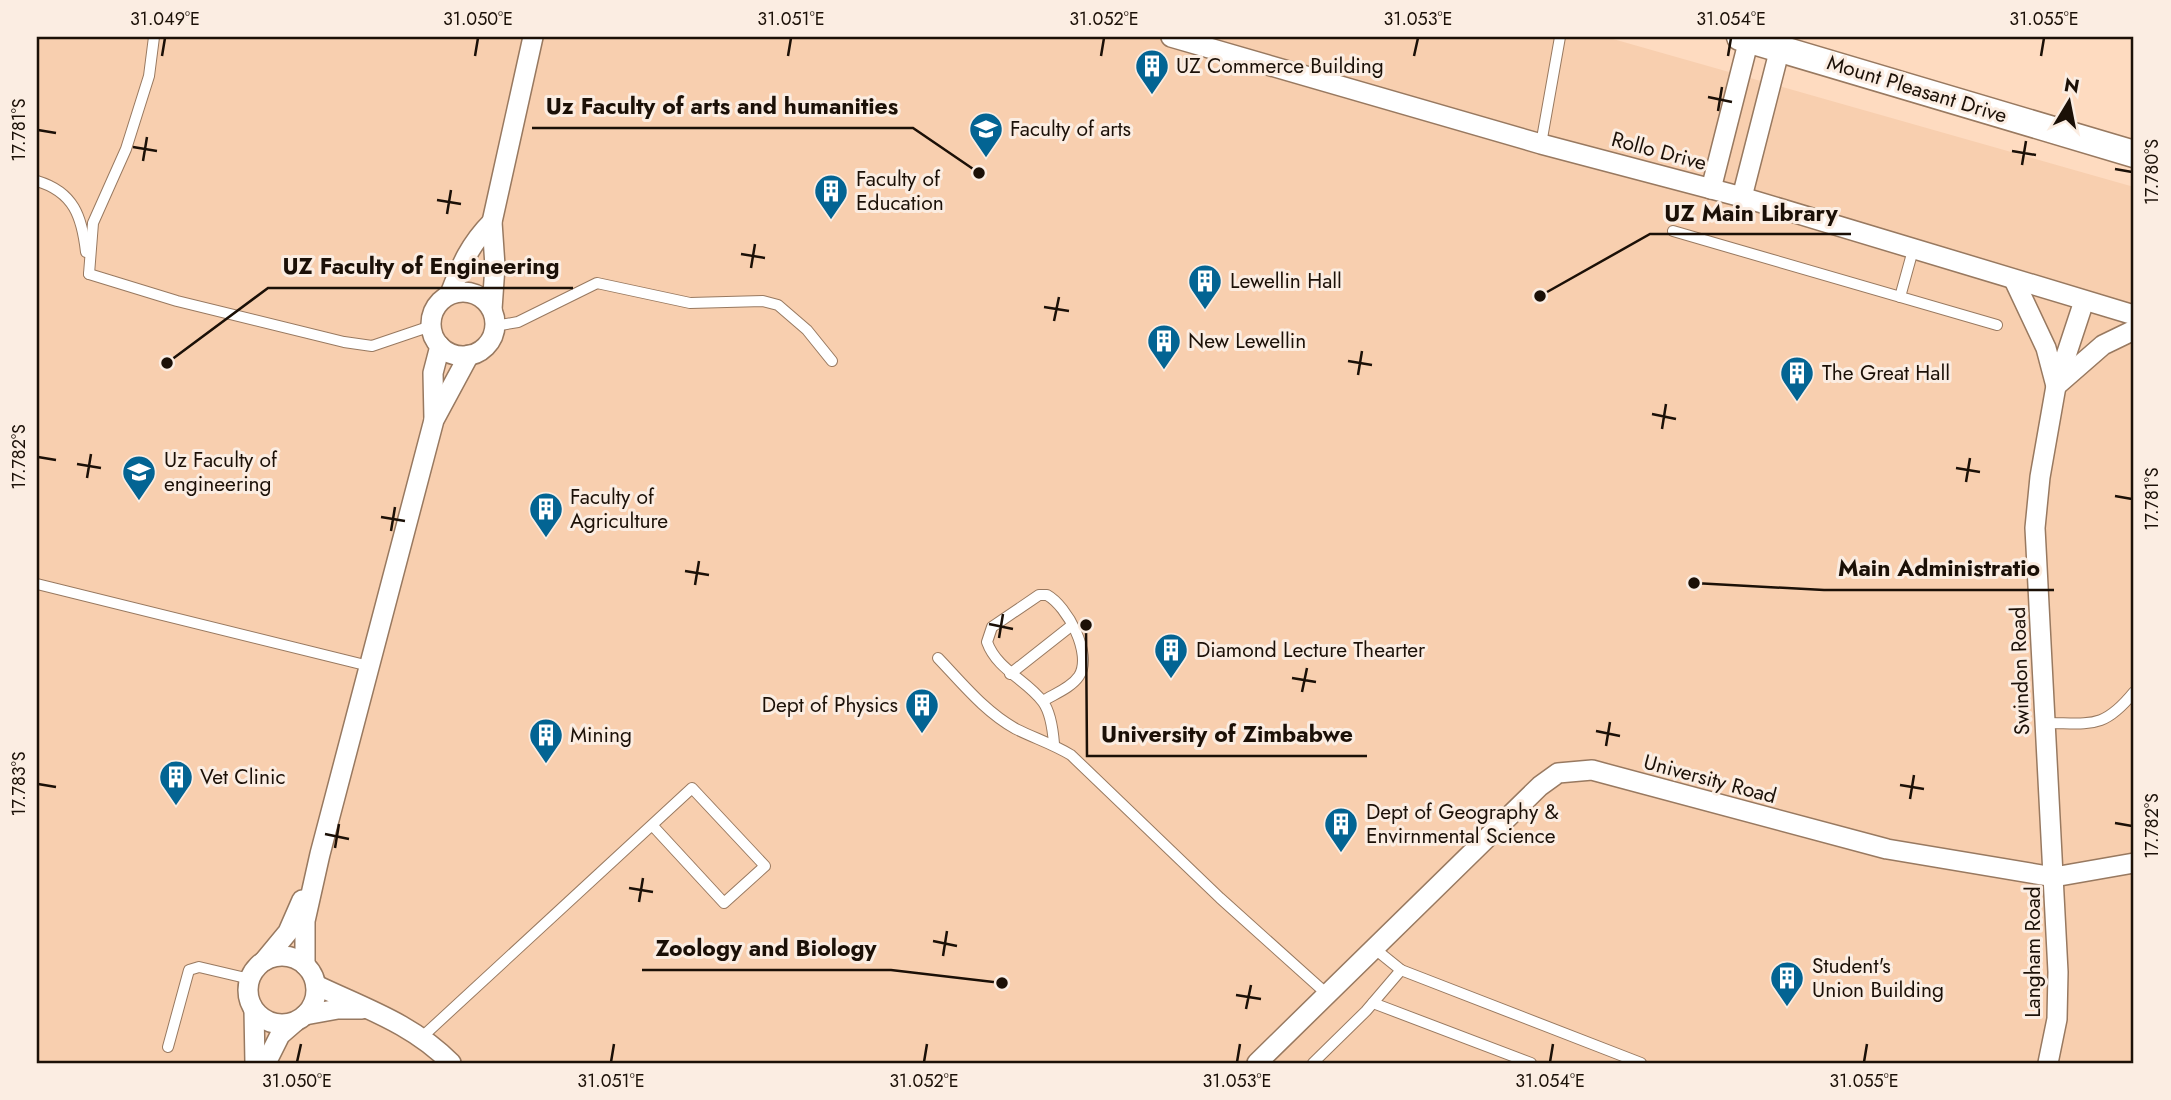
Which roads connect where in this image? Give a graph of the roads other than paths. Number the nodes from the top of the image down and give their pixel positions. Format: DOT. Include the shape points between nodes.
graph roads {
  1 [pos="154,37"];
  2 [pos="533,37"];
  3 [pos="1171,37"];
  4 [pos="1560,37"];
  5 [pos="1744,38"];
  6 [pos="1780,48"];
  7 [pos="1541,144"];
  8 [pos="2134,154"];
  9 [pos="37,181"];
  10 [pos="1711,189"];
  11 [pos="1742,197"];
  12 [pos="492,222"];
  13 [pos="1673,231"];
  14 [pos="1913,250"];
  15 [pos="89,274"];
  16 [pos="2014,280"];
  17 [pos="450,294"];
  18 [pos="1900,297"];
  19 [pos="2084,301"];
  20 [pos="2134,315"];
  21 [pos="494,318"];
  22 [pos="431,326"];
  23 [pos="1997,326"];
  24 [pos="2134,330"];
  25 [pos="440,346"];
  26 [pos="469,355"];
  27 [pos="832,361"];
  28 [pos="2056,386"];
  29 [pos="434,420"];
  30 [pos="37,584"];
  31 [pos="1071,626"];
  32 [pos="938,658"];
  33 [pos="369,666"];
  34 [pos="1010,674"];
  35 [pos="2134,692"];
  36 [pos="1043,701"];
  37 [pos="2045,723"];
  38 [pos="1054,744"];
  39 [pos="652,825"];
  40 [pos="320,854"];
  41 [pos="2134,863"];
  42 [pos="2054,877"];
  43 [pos="1375,949"];
  44 [pos="264,961"];
  45 [pos="305,965"];
  46 [pos="1401,970"];
  47 [pos="250,979"];
  48 [pos="316,985"];
  49 [pos="1329,996"];
  50 [pos="1373,1003"];
  51 [pos="373,1009"];
  52 [pos="254,1010"];
  53 [pos="300,1018"];
  54 [pos="422,1037"];
  55 [pos="168,1046"];
  56 [pos="255,1063"];
  57 [pos="266,1063"];
  58 [pos="451,1063"];
  59 [pos="1257,1063"];
  60 [pos="1313,1063"];
  61 [pos="1531,1063"];
  62 [pos="1641,1063"];
  63 [pos="2048,1063"];
  1 -- 15 [label="lane" via="149,76 126,149 93,223"];
  2 -- 12 [label="street"];
  3 -- 7 [label="street, Rollo Drive"];
  4 -- 7 [label="lane"];
  5 -- 6 [label="street, Mount Pleasant Drive"];
  5 -- 10 [label="street"];
  6 -- 8 [label="street, Mount Pleasant Drive"];
  6 -- 11 [label="street"];
  7 -- 10 [label="street, Rollo Drive"];
  9 -- 15 [label="lane" via="56,187 82,220"];
  10 -- 11 [label="street, Rollo Drive"];
  11 -- 14 [label="street, Rollo Drive"];
  12 -- 17 [label="street" via="474,239"];
  12 -- 21 [label="street"];
  13 -- 18 [label="lane"];
  14 -- 16 [label="street, Rollo Drive"];
  14 -- 18 [label="lane"];
  15 -- 22 [label="lane" via="344,342 372,346"];
  16 -- 19 [label="street, Rollo Drive"];
  16 -- 28 [label="street" via="2046,348"];
  17 -- 21 [label="street" via="474,293"];
  17 -- 22 [label="street" via="439,302"];
  18 -- 23 [label="lane"];
  19 -- 20 [label="street, Rollo Drive"];
  19 -- 28 [label="street, Swindon Road"];
  21 -- 26 [label="street" via="484,348"];
  21 -- 27 [label="lane" via="518,322 597,283 690,303 763,301 778,305 807,330"];
  22 -- 25 [label="street"];
  24 -- 28 [label="street" via="2104,345"];
  25 -- 26 [label="street" via="456,355"];
  25 -- 29 [label="street" via="433,373"];
  26 -- 29 [label="street"];
  28 -- 37 [label="street, Swindon Road" via="2035,528"];
  29 -- 33 [label="street"];
  30 -- 33 [label="lane"];
  31 -- 34 [label="lane"];
  31 -- 34 [label="lane" via="1055,599 1040,595 992,627 989,649"];
  31 -- 36 [label="lane" via="1081,650 1081,673"];
  32 -- 38 [label="lane" via="981,703 1014,728"];
  33 -- 40 [label="street"];
  34 -- 36 [label="lane"];
  35 -- 37 [label="lane" via="2118,713 2105,720"];
  36 -- 38 [label="lane"];
  37 -- 42 [label="street, Swindon Road"];
  38 -- 49 [label="lane"];
  39 -- 39 [label="lane" via="692,788 765,866 724,903"];
  39 -- 54 [label="lane"];
  40 -- 44 [label="street" via="288,932"];
  40 -- 45 [label="street" via="305,921"];
  41 -- 42 [label="street, Langham Road"];
  42 -- 43 [label="street, University Road" via="1887,849 1592,770 1573,770 1540,786"];
  42 -- 63 [label="street, Langham Road" via="2057,1019"];
  43 -- 46 [label="lane"];
  43 -- 49 [label="street, University Road"];
  44 -- 45 [label="street" via="285,956"];
  44 -- 47 [label="street"];
  45 -- 48 [label="street"];
  46 -- 50 [label="lane"];
  46 -- 62 [label="lane"];
  47 -- 52 [label="street" via="249,1000"];
  47 -- 55 [label="lane" via="199,967 188,970"];
  48 -- 51 [label="street"];
  48 -- 53 [label="street" via="316,996"];
  49 -- 59 [label="street, University Road"];
  50 -- 60 [label="lane"];
  50 -- 61 [label="lane"];
  51 -- 53 [label="street" via="338,1009"];
  51 -- 54 [label="street"];
  52 -- 53 [label="street" via="273,1023"];
  52 -- 56 [label="street"];
  53 -- 57 [label="street" via="280,1035"];
  54 -- 58 [label="street"];
}
